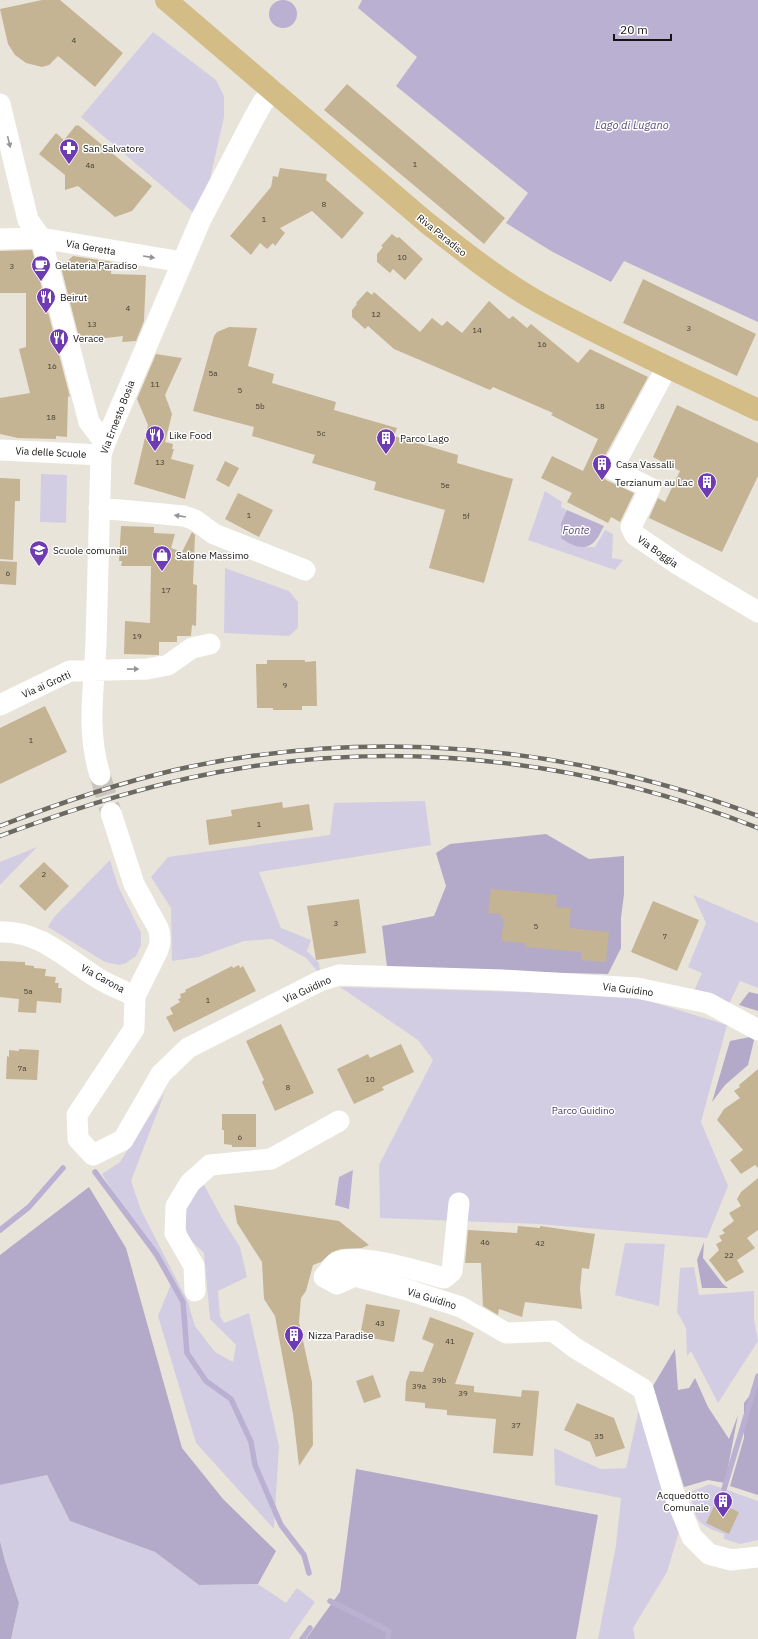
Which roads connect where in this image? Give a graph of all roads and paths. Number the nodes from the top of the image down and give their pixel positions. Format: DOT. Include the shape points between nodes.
graph roads {
  1 [pos="166,0"];
  2 [pos="274,91"];
  3 [pos="0,104"];
  4 [pos="41,238"];
  5 [pos="0,239"];
  6 [pos="182,262"];
  7 [pos="667,367"];
  8 [pos="758,410"];
  9 [pos="103,449"];
  10 [pos="0,450"];
  11 [pos="99,508"];
  12 [pos="305,570"];
  13 [pos="758,612"];
  14 [pos="210,644"];
  15 [pos="94,670"];
  16 [pos="0,705"];
  17 [pos="100,775"];
  18 [pos="111,813"];
  19 [pos="0,932"];
  20 [pos="136,996"];
  21 [pos="758,1030"];
  22 [pos="340,1120"];
  23 [pos="459,1203"];
  24 [pos="195,1290"];
  25 [pos="758,1556"];
  1 -- 2 [label="main road, Riva Paradiso"];
  2 -- 6 [label="street, Via Ernesto Bosia" via="254,118 201,219"];
  2 -- 7 [label="main road, Riva Paradiso" via="466,254 540,303"];
  3 -- 4 [label="street, one-way" via="28,220"];
  4 -- 5 [label="street, Via Geretta"];
  4 -- 6 [label="street, Via Geretta, one-way"];
  4 -- 9 [label="street" via="89,422"];
  6 -- 9 [label="street, Via Ernesto Bosia"];
  7 -- 8 [label="main road, Riva Paradiso"];
  7 -- 13 [label="street, Via Boggia" via="612,469 650,488 631,527 635,535 678,565"];
  9 -- 10 [label="street, Via delle Scuole"];
  9 -- 11 [label="street, Via Ernesto Bosia"];
  12 -- 11 [label="street, one-way" via="214,534 195,520 184,516"];
  11 -- 15 [label="street, Via Ernesto Bosia"];
  15 -- 14 [label="street, Via ai Grotti, one-way" via="146,669 168,665 192,648"];
  15 -- 16 [label="street, Via ai Grotti" via="70,671"];
  15 -- 17 [label="street, Via Ernesto Bosia" via="92,742"];
  18 -- 20 [label="street, Via Carona" via="134,884 160,935 161,942"];
  19 -- 20 [label="street, Via Carona" via="22,934 41,940 98,978"];
  20 -- 21 [label="street, Via Guidino" via="134,1029 77,1115 78,1138 93,1155 123,1140 161,1074 188,1048 320,981 339,975 503,980 637,988 708,1003"];
  22 -- 24 [label="street" via="271,1159 210,1165 190,1183 176,1206 175,1233 194,1266"];
  23 -- 25 [label="street, Via Guidino" via="452,1271 444,1278 413,1269 356,1259 336,1263 324,1277 337,1284 355,1276 411,1291 461,1307 506,1333 553,1331 575,1348 643,1389 673,1491 692,1537 709,1554 731,1560"];
}
